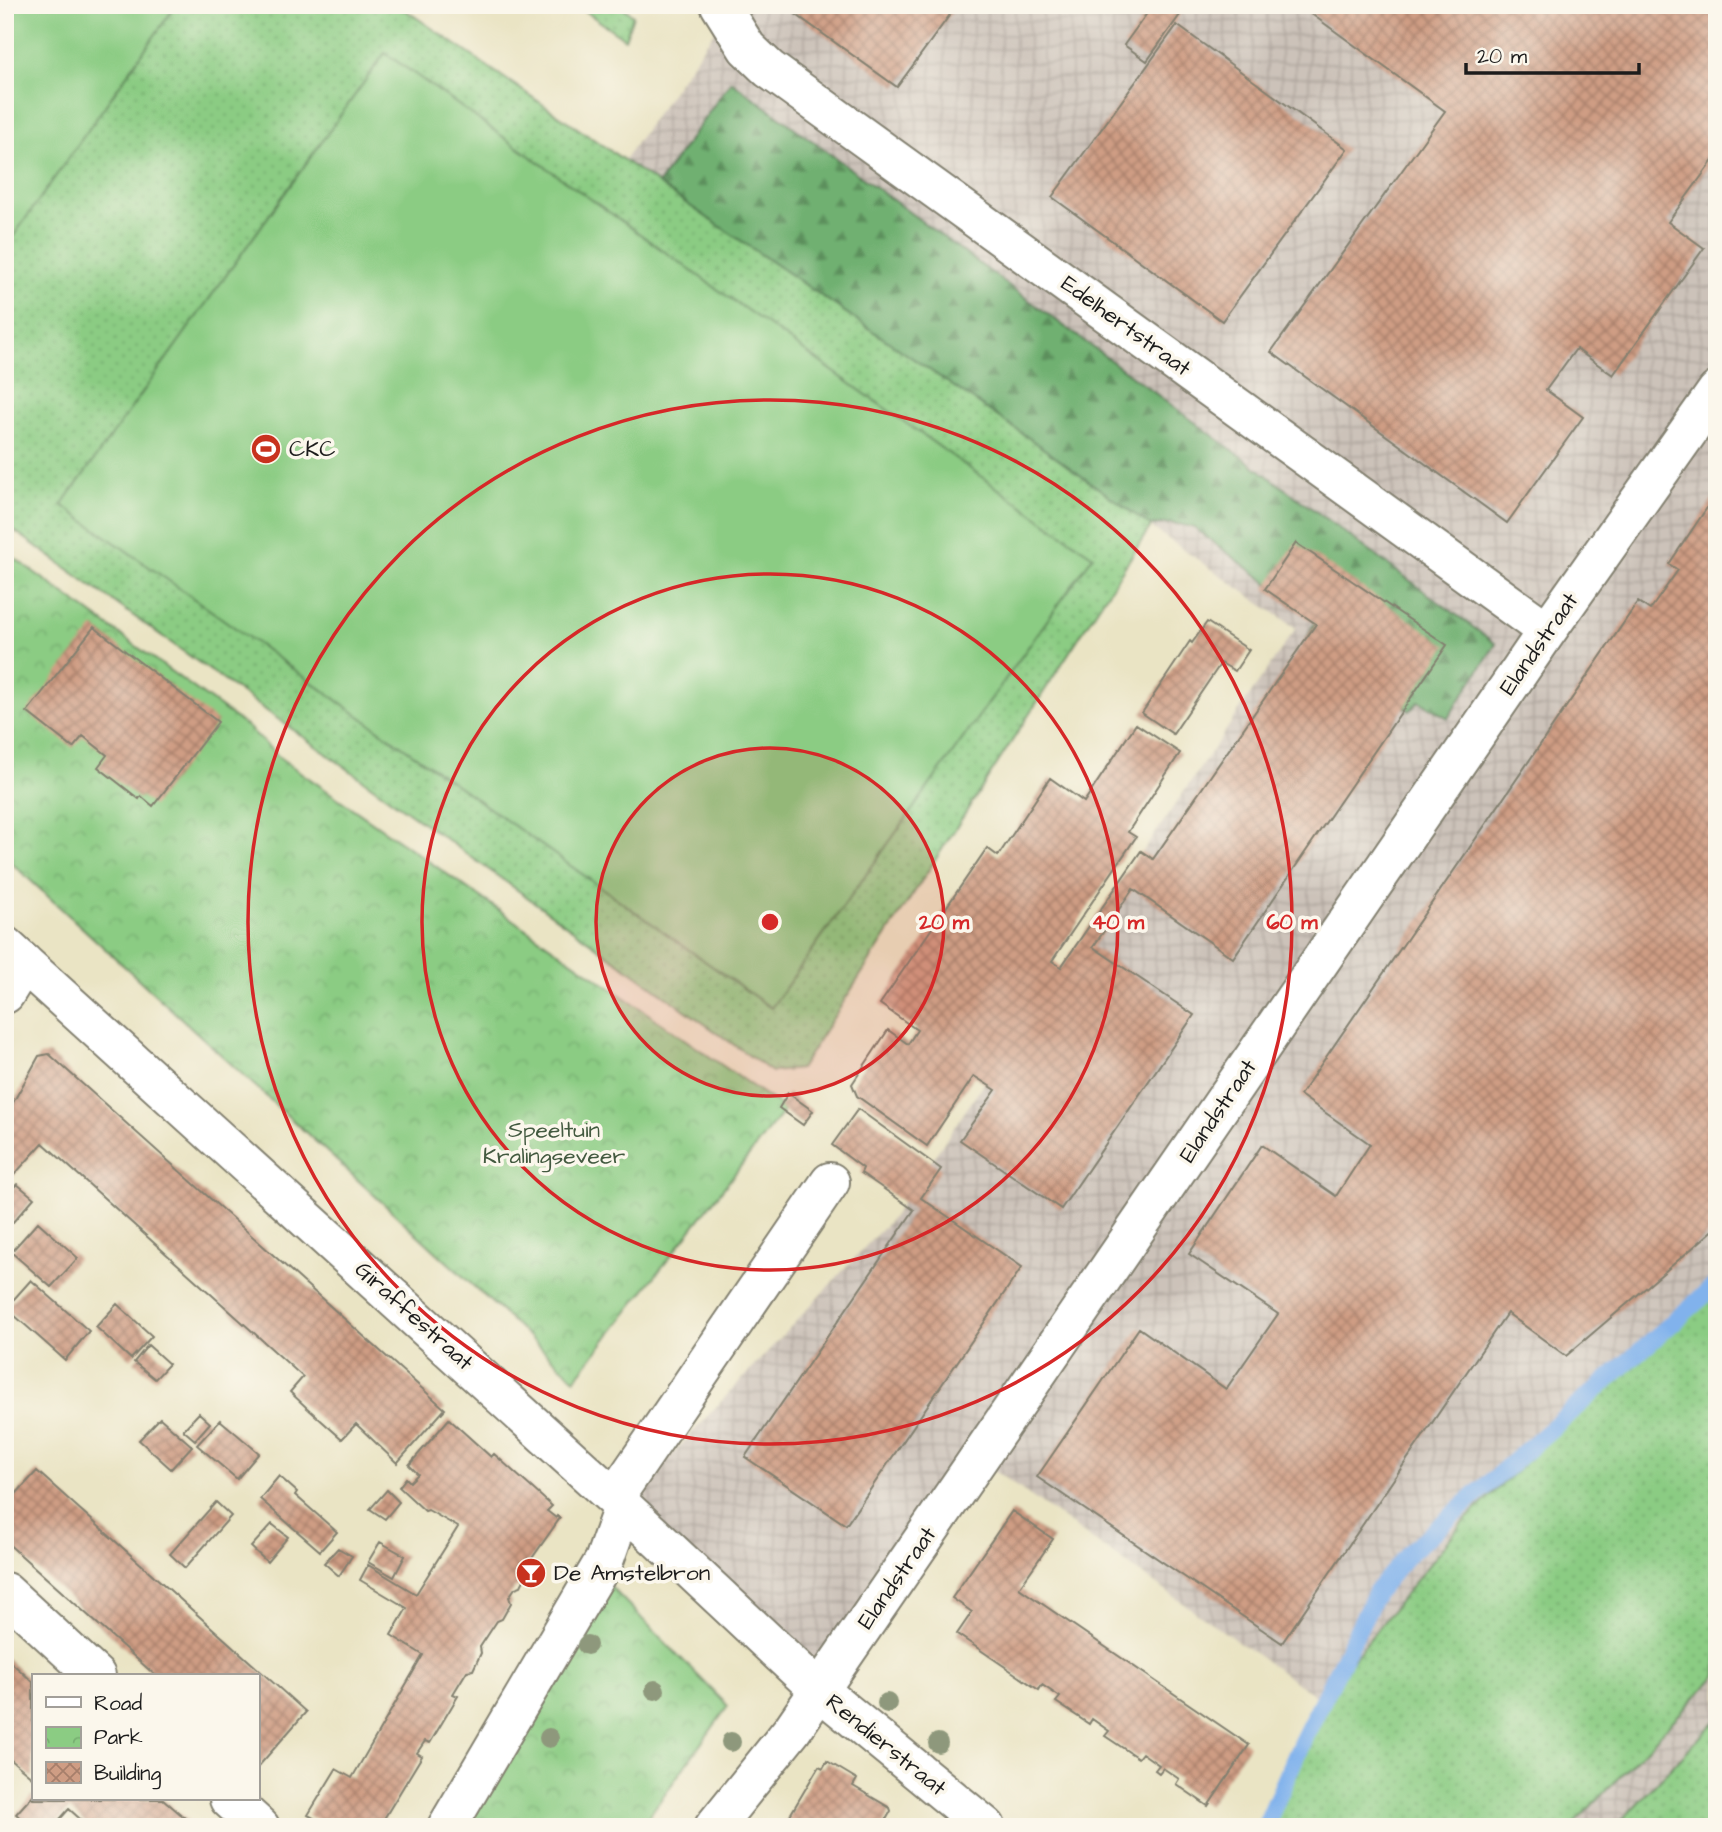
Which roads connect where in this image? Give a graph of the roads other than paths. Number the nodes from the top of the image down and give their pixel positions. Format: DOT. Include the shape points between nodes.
graph roads {
  1 [pos="720,5"];
  2 [pos="1717,391"];
  3 [pos="1548,631"];
  4 [pos="11,968"];
  5 [pos="830,1182"];
  6 [pos="619,1502"];
  7 [pos="5,1592"];
  8 [pos="94,1674"];
  9 [pos="819,1690"];
  10 [pos="230,1800"];
  11 [pos="260,1827"];
  12 [pos="447,1827"];
  13 [pos="714,1827"];
  14 [pos="986,1827"];
  1 -- 3 [label="street, Edelhertstraat" via="747,48 769,69"];
  2 -- 3 [label="street, Elandstraat"];
  3 -- 9 [label="street, Elandstraat"];
  4 -- 6 [label="street, Giraffestraat"];
  5 -- 6 [label="street"];
  6 -- 9 [label="street, Giraffestraat"];
  6 -- 12 [label="street" via="604,1562"];
  7 -- 8 [label="street"];
  9 -- 13 [label="street, Elandstraat"];
  9 -- 14 [label="street, Rendierstraat"];
  10 -- 11 [label="street"];
}
